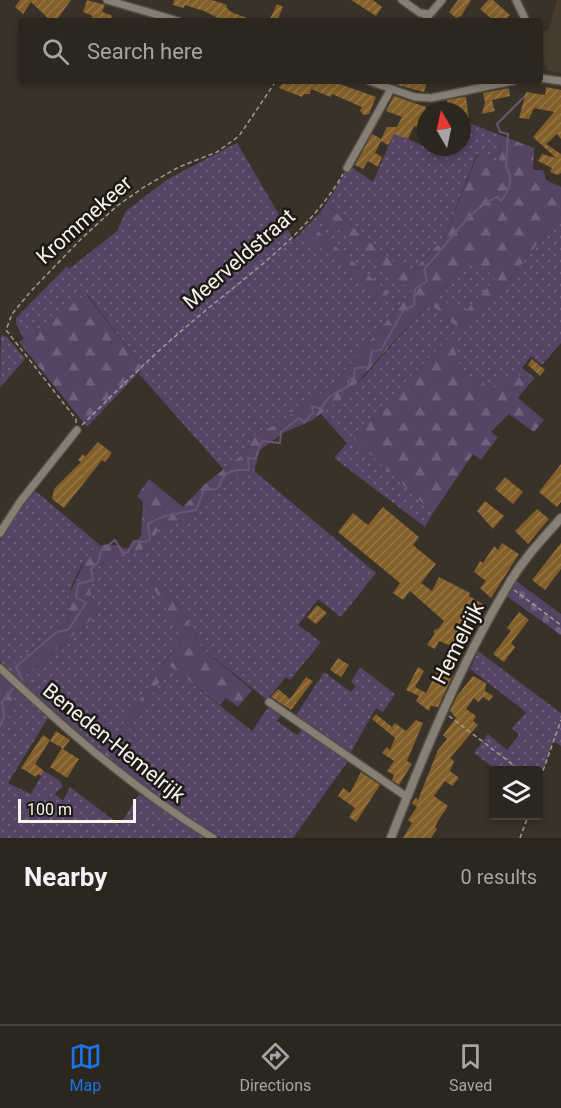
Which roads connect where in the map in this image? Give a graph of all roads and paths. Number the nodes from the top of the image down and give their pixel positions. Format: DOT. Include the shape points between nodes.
graph roads {
  1 [pos="107,0"];
  2 [pos="402,0"];
  3 [pos="442,0"];
  4 [pos="516,0"];
  5 [pos="429,14"];
  6 [pos="168,18"];
  7 [pos="426,18"];
  8 [pos="525,18"];
  9 [pos="543,78"];
  10 [pos="561,81"];
  11 [pos="274,84"];
  12 [pos="377,84"];
  13 [pos="499,84"];
  14 [pos="391,89"];
  15 [pos="347,168"];
  16 [pos="0,329"];
  17 [pos="6,330"];
  18 [pos="76,419"];
  19 [pos="77,430"];
  20 [pos="561,518"];
  21 [pos="0,533"];
  22 [pos="507,585"];
  23 [pos="561,625"];
  24 [pos="0,668"];
  25 [pos="269,702"];
  26 [pos="443,712"];
  27 [pos="561,720"];
  28 [pos="513,766"];
  29 [pos="543,773"];
  30 [pos="407,796"];
  31 [pos="527,820"];
  32 [pos="213,838"];
  33 [pos="391,838"];
  34 [pos="520,838"];
  1 -- 6 [label="street"];
  2 -- 5 [label="street" via="420,13"];
  3 -- 5 [label="street"];
  4 -- 8 [label="street"];
  5 -- 7 [label="street"];
  9 -- 10 [label="street"];
  11 -- 17 [label="path, Krommekeer" via="239,136 217,152 179,167 144,188 82,238 31,291 12,314"];
  12 -- 14 [label="street"];
  13 -- 14 [label="street" via="431,98"];
  14 -- 15 [label="street"];
  15 -- 19 [label="path, Meerveldstraat" via="302,229 144,364"];
  16 -- 17 [label="path"];
  17 -- 18 [label="path"];
  19 -- 21 [label="street"];
  20 -- 22 [label="street, Hemelrijk"];
  22 -- 23 [label="path"];
  22 -- 26 [label="street, Hemelrijk"];
  24 -- 32 [label="street, Beneden-Hemelrijk" via="68,731 158,802"];
  25 -- 30 [label="street"];
  26 -- 28 [label="path"];
  26 -- 30 [label="street, Hemelrijk"];
  27 -- 29 [label="path"];
  30 -- 33 [label="street, Hemelrijk"];
  31 -- 34 [label="path"];
}
